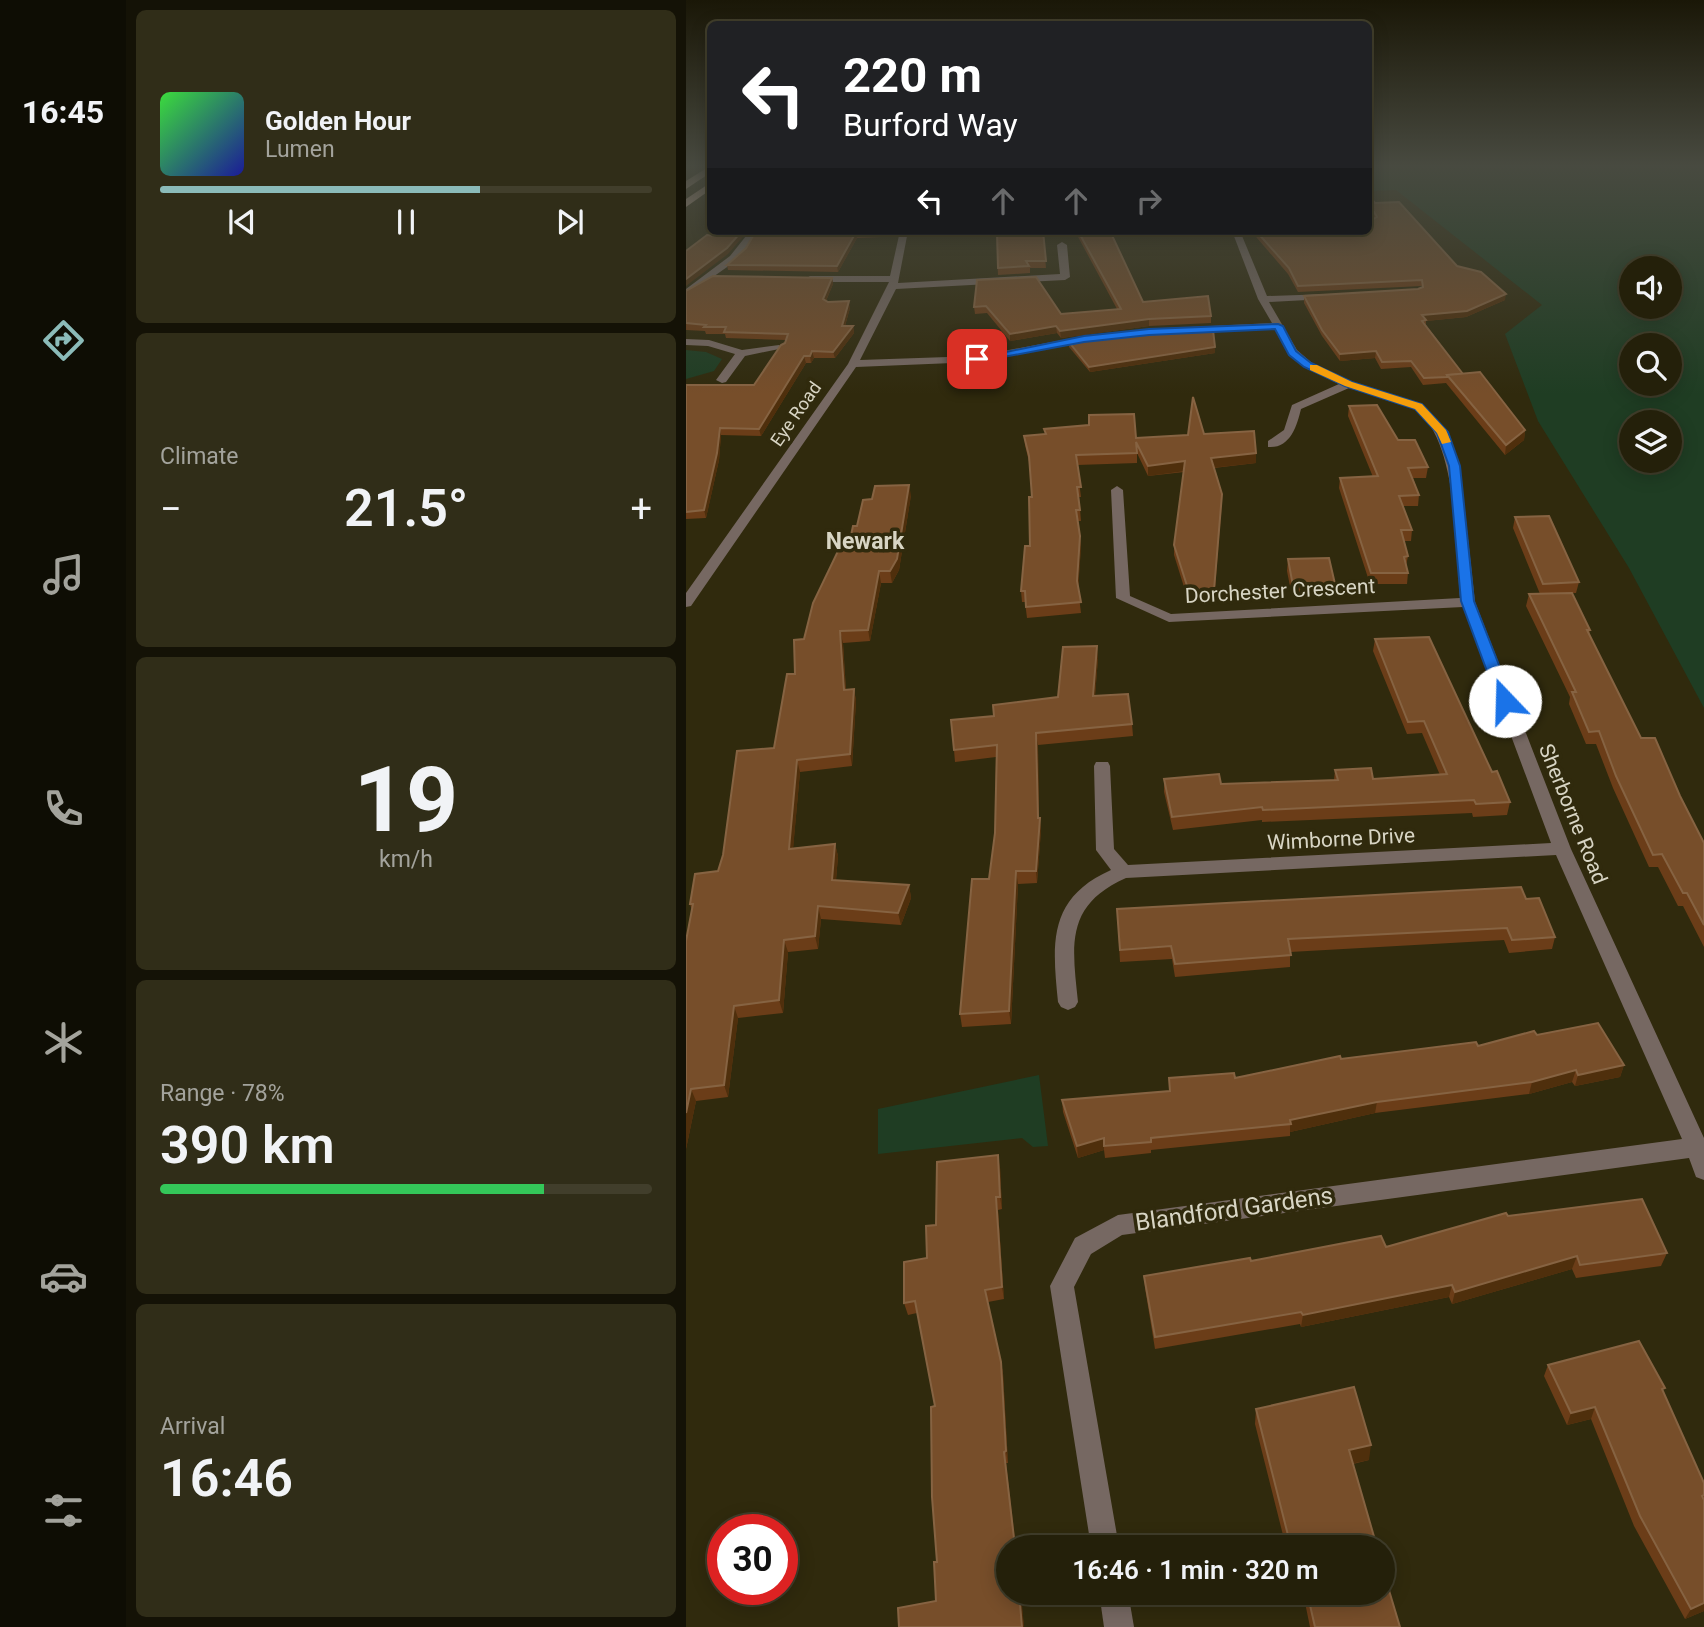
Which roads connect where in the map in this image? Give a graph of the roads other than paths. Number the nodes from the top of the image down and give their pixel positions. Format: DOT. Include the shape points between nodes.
graph roads {
  1 [pos="749,242"];
  2 [pos="902,242"];
  3 [pos="1240,242"];
  4 [pos="1062,245"];
  5 [pos="713,276"];
  6 [pos="726,276"];
  7 [pos="804,279"];
  8 [pos="894,283"];
  9 [pos="686,293"];
  10 [pos="1333,295"];
  11 [pos="1264,299"];
  12 [pos="1278,326"];
  13 [pos="686,342"];
  14 [pos="779,348"];
  15 [pos="742,353"];
  16 [pos="853,364"];
  17 [pos="722,380"];
  18 [pos="1348,384"];
  19 [pos="1272,443"];
  20 [pos="1117,490"];
  21 [pos="1468,601"];
  22 [pos="686,603"];
  23 [pos="1102,766"];
  24 [pos="1562,849"];
  25 [pos="1123,872"];
  26 [pos="1068,1002"];
  27 [pos="1700,1158"];
  28 [pos="1103,1535"];
  29 [pos="1115,1605"];
  30 [pos="1119,1627"];
  1 -- 5 [label="street"];
  2 -- 8 [label="street, Eye Road"];
  3 -- 11 [label="street, Sherborne Road"];
  4 -- 8 [label="street" via="1065,277"];
  5 -- 6 [label="street"];
  5 -- 9 [label="street"];
  7 -- 8 [label="street"];
  8 -- 16 [label="street, Eye Road"];
  10 -- 11 [label="street"];
  11 -- 12 [label="street, Sherborne Road"];
  12 -- 16 [label="street" via="1084,339 977,359"];
  12 -- 18 [label="street, Sherborne Road" via="1293,352 1308,365"];
  13 -- 15 [label="street"];
  14 -- 15 [label="street"];
  15 -- 17 [label="street"];
  16 -- 22 [label="street, Eye Road"];
  18 -- 19 [label="street" via="1296,407 1289,432"];
  18 -- 21 [label="street, Sherborne Road" via="1419,407 1442,432 1454,466"];
  20 -- 21 [label="street, Dorchester Crescent" via="1123,598 1169,618"];
  21 -- 24 [label="street, Sherborne Road"];
  23 -- 25 [label="street" via="1105,850"];
  24 -- 25 [label="street, Wimborne Drive"];
  24 -- 27 [label="street, Sherborne Road"];
  25 -- 26 [label="street, Wimborne Drive" via="1102,880 1075,907 1063,935"];
  27 -- 28 [label="street, Blandford Gardens" via="1118,1225 1083,1245 1062,1286"];
  29 -- 30 [label="street"];
}
